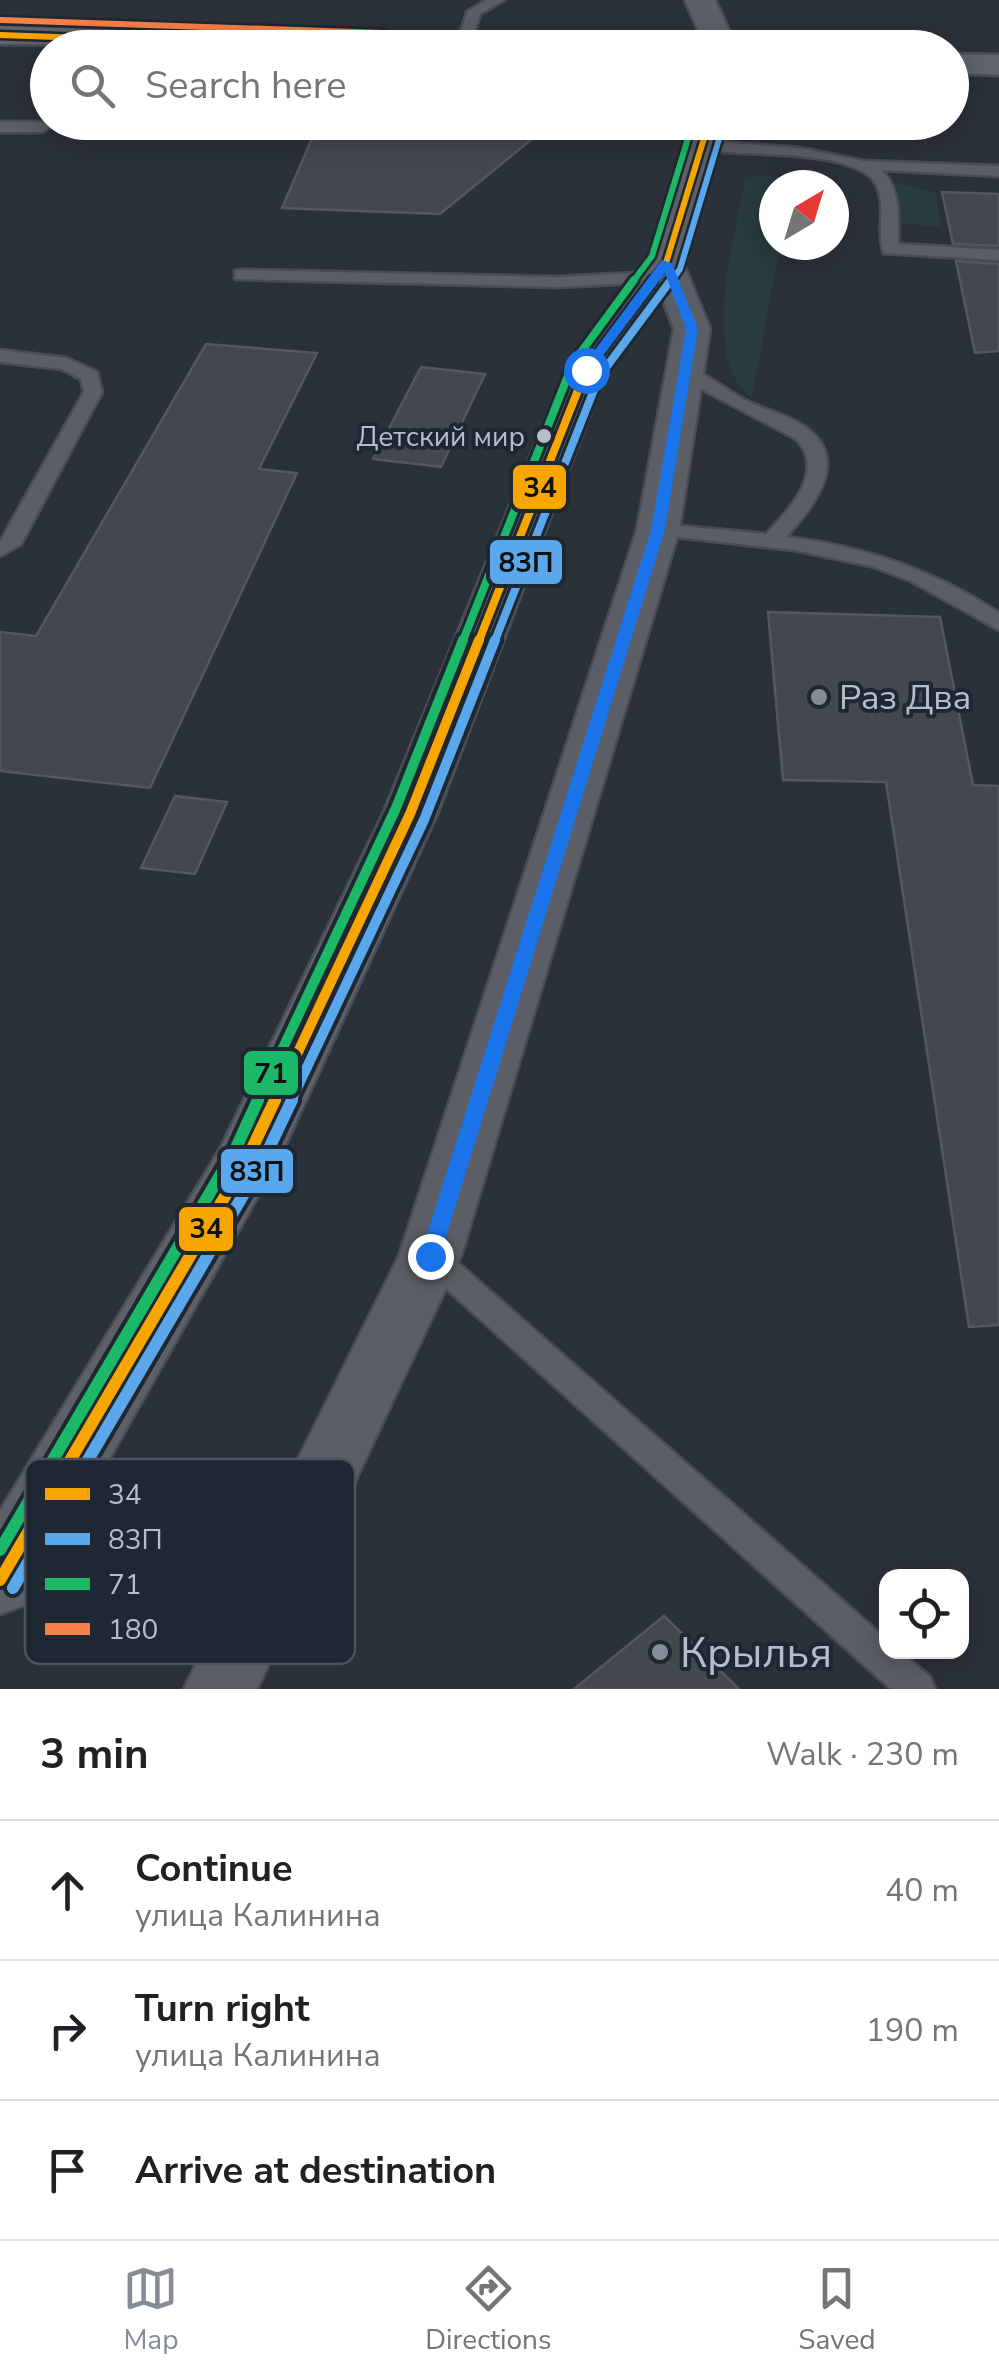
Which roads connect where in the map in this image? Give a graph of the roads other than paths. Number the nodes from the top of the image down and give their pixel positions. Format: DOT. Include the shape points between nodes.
graph roads {
  1 [pos="497,0"];
  2 [pos="700,0"];
  3 [pos="468,30"];
  4 [pos="714,30"];
  5 [pos="0,35"];
  6 [pos="30,36"];
  7 [pos="969,65"];
  8 [pos="999,66"];
  9 [pos="0,127"];
  10 [pos="30,127"];
  11 [pos="704,140"];
  12 [pos="740,140"];
  13 [pos="868,165"];
  14 [pos="999,171"];
  15 [pos="999,254"];
  16 [pos="661,270"];
  17 [pos="241,275"];
  18 [pos="0,356"];
  19 [pos="686,373"];
  20 [pos="658,530"];
  21 [pos="771,541"];
  22 [pos="0,550"];
  23 [pos="999,624"];
  24 [pos="430,1256"];
  25 [pos="71,1459"];
  26 [pos="332,1459"];
  27 [pos="25,1537"];
  28 [pos="0,1580"];
  29 [pos="232,1664"];
  30 [pos="220,1689"];
  31 [pos="917,1689"];
  1 -- 3 [label="lane" via="474,12"];
  2 -- 4 [label="main road"];
  5 -- 6 [label="main road"];
  7 -- 8 [label="main road"];
  9 -- 10 [label="lane"];
  11 -- 16 [label="main road"];
  12 -- 13 [label="lane"];
  13 -- 14 [label="lane"];
  13 -- 15 [label="lane" via="883,182 890,250"];
  16 -- 17 [label="lane" via="592,282"];
  16 -- 19 [label="street" via="692,329"];
  16 -- 25 [label="main road" via="586,370 410,814 248,1157"];
  18 -- 22 [label="lane" via="66,364 90,376 93,392 10,544"];
  19 -- 20 [label="street"];
  19 -- 21 [label="lane" via="810,442 816,461 812,494"];
  20 -- 21 [label="lane"];
  20 -- 24 [label="street"];
  21 -- 23 [label="lane" via="874,558 940,584"];
  24 -- 26 [label="street"];
  24 -- 31 [label="lane"];
  27 -- 28 [label="main road"];
  29 -- 30 [label="street"];
}
